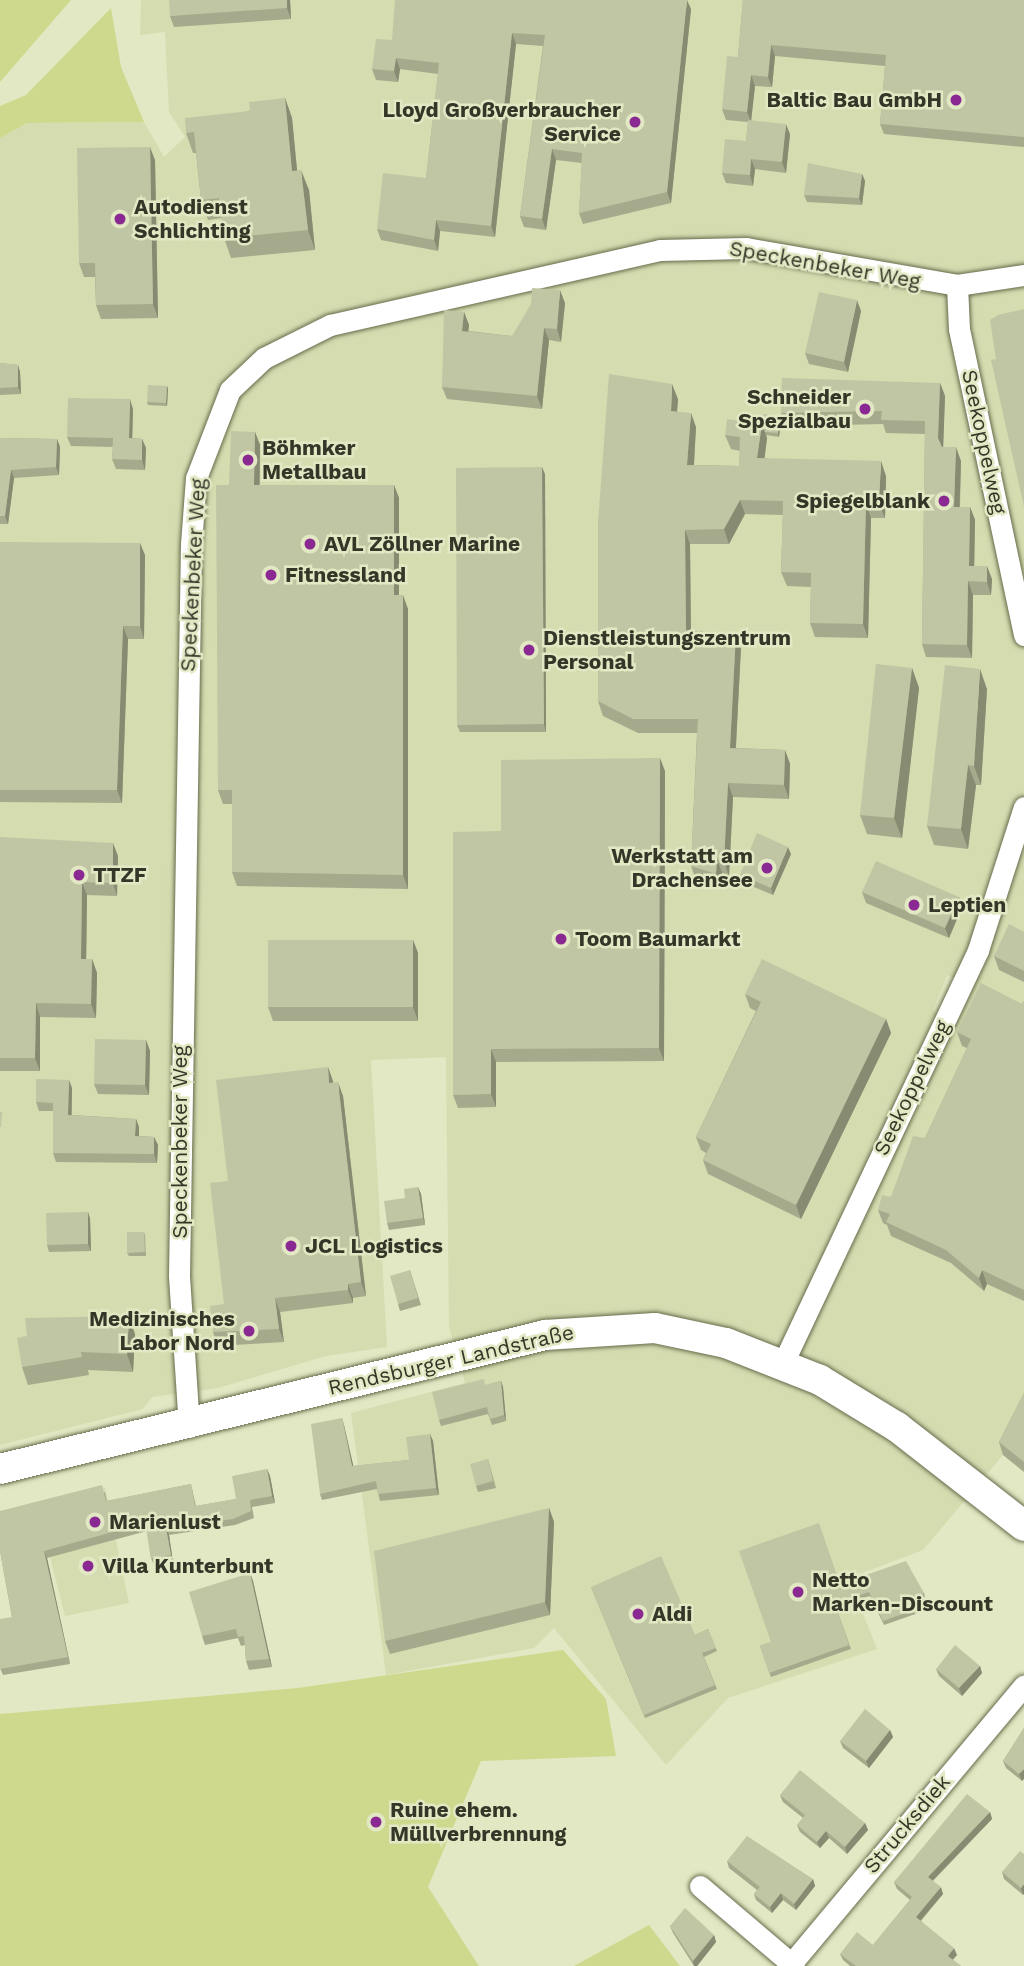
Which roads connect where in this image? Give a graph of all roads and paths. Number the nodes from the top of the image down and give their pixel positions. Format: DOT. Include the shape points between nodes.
graph roads {
  1 [pos="1024,275"];
  2 [pos="957,285"];
  3 [pos="1021,599"];
  4 [pos="1024,635"];
  5 [pos="1024,807"];
  6 [pos="783,1363"];
  7 [pos="189,1427"];
  8 [pos="0,1469"];
  9 [pos="1024,1526"];
  10 [pos="1024,1685"];
  11 [pos="700,1886"];
  12 [pos="792,1965"];
  1 -- 2 [label="street, Speckenbeker Weg"];
  2 -- 3 [label="street, Seekoppelweg" via="959,330"];
  2 -- 7 [label="street, Speckenbeker Weg" via="746,248 660,250 330,325 264,358 230,390 196,478 191,544 179,1261"];
  3 -- 4 [label="street, Seekoppelweg"];
  5 -- 6 [label="street, Seekoppelweg" via="973,961"];
  6 -- 7 [label="street, Rendsburger Landstraße" via="682,1332 591,1328 441,1358"];
  6 -- 9 [label="street, Rendsburger Landstraße" via="897,1427"];
  7 -- 8 [label="street, Rendsburger Landstraße"];
  10 -- 12 [label="street, Strucksdiek"];
  11 -- 12 [label="street"];
}
